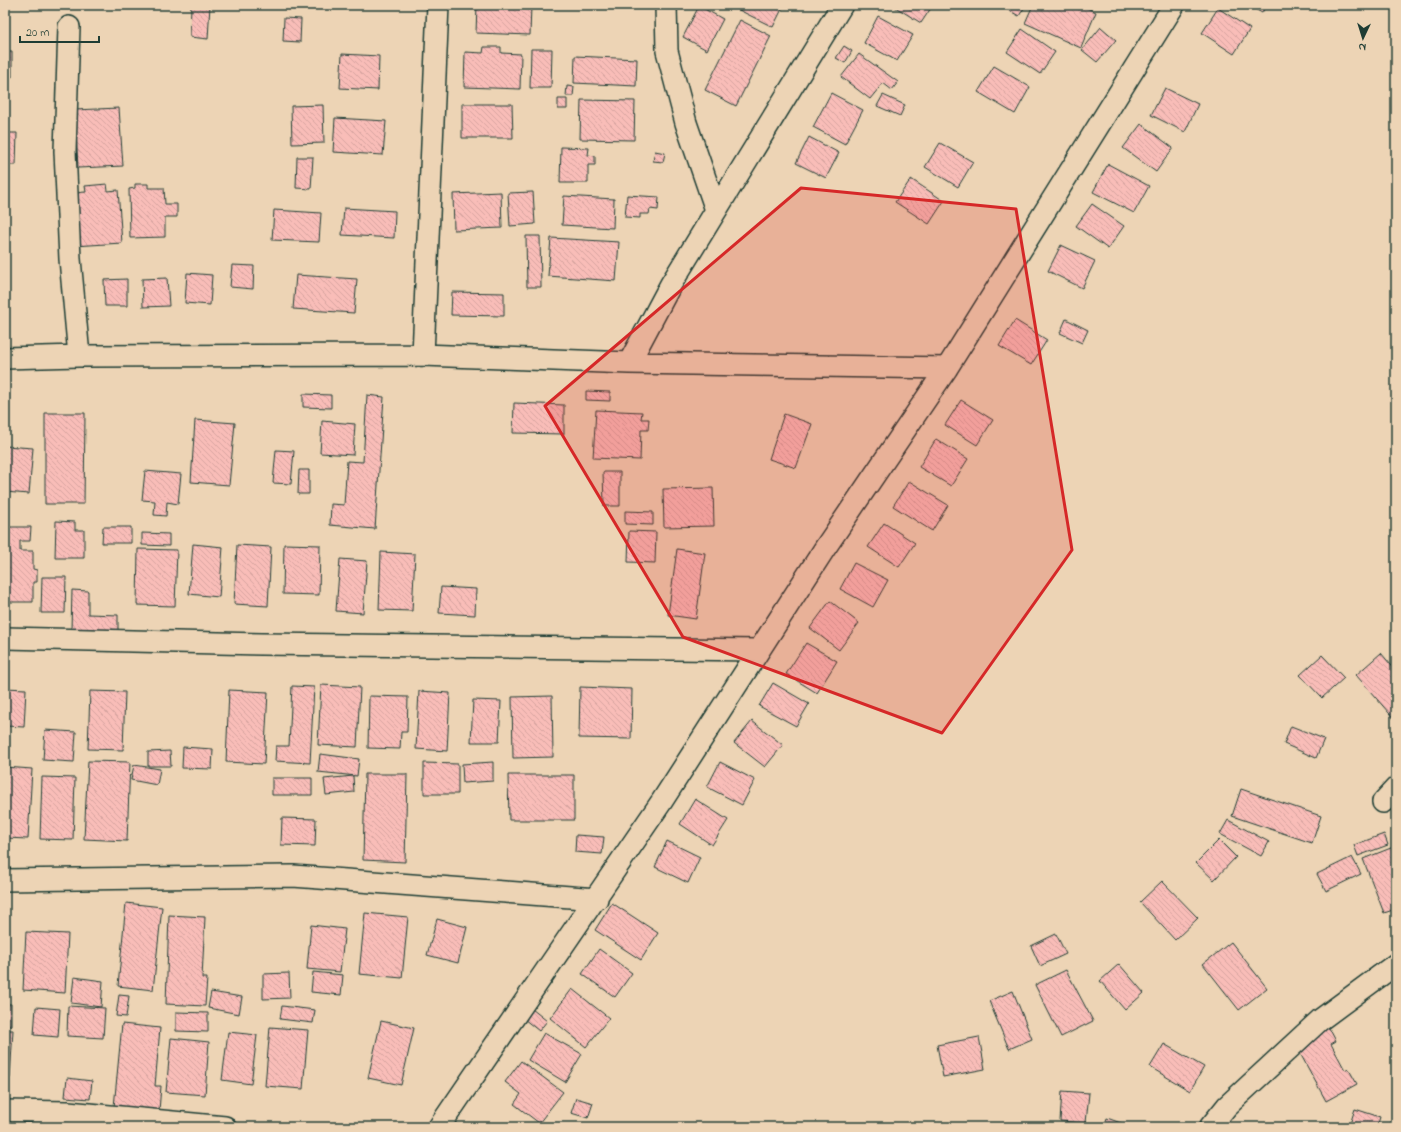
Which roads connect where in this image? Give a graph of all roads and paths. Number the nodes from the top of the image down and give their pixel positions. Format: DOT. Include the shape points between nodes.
graph roads {
  1 [pos="438,5"];
  2 [pos="666,5"];
  3 [pos="842,5"];
  4 [pos="1174,5"];
  5 [pos="68,27"];
  6 [pos="716,210"];
  7 [pos="423,355"];
  8 [pos="79,356"];
  9 [pos="5,358"];
  10 [pos="629,363"];
  11 [pos="947,368"];
  12 [pos="5,638"];
  13 [pos="759,650"];
  14 [pos="5,880"];
  15 [pos="597,899"];
  16 [pos="1396,964"];
  17 [pos="5,1112"];
  18 [pos="225,1127"];
  19 [pos="439,1127"];
  20 [pos="1210,1127"];
  1 -- 7 [label="street"];
  2 -- 6 [label="street" via="667,52 686,124"];
  3 -- 6 [label="street"];
  4 -- 11 [label="street"];
  5 -- 8 [label="street" via="65,151 70,259"];
  6 -- 10 [label="street" via="671,284"];
  7 -- 8 [label="street"];
  7 -- 10 [label="street"];
  8 -- 9 [label="street"];
  10 -- 11 [label="street"];
  11 -- 13 [label="street"];
  12 -- 13 [label="street"];
  13 -- 15 [label="street"];
  14 -- 15 [label="street" via="293,876"];
  15 -- 19 [label="street"];
  16 -- 20 [label="street" via="1320,1020 1227,1106"];
  17 -- 18 [label="street" via="68,1112"];
}
